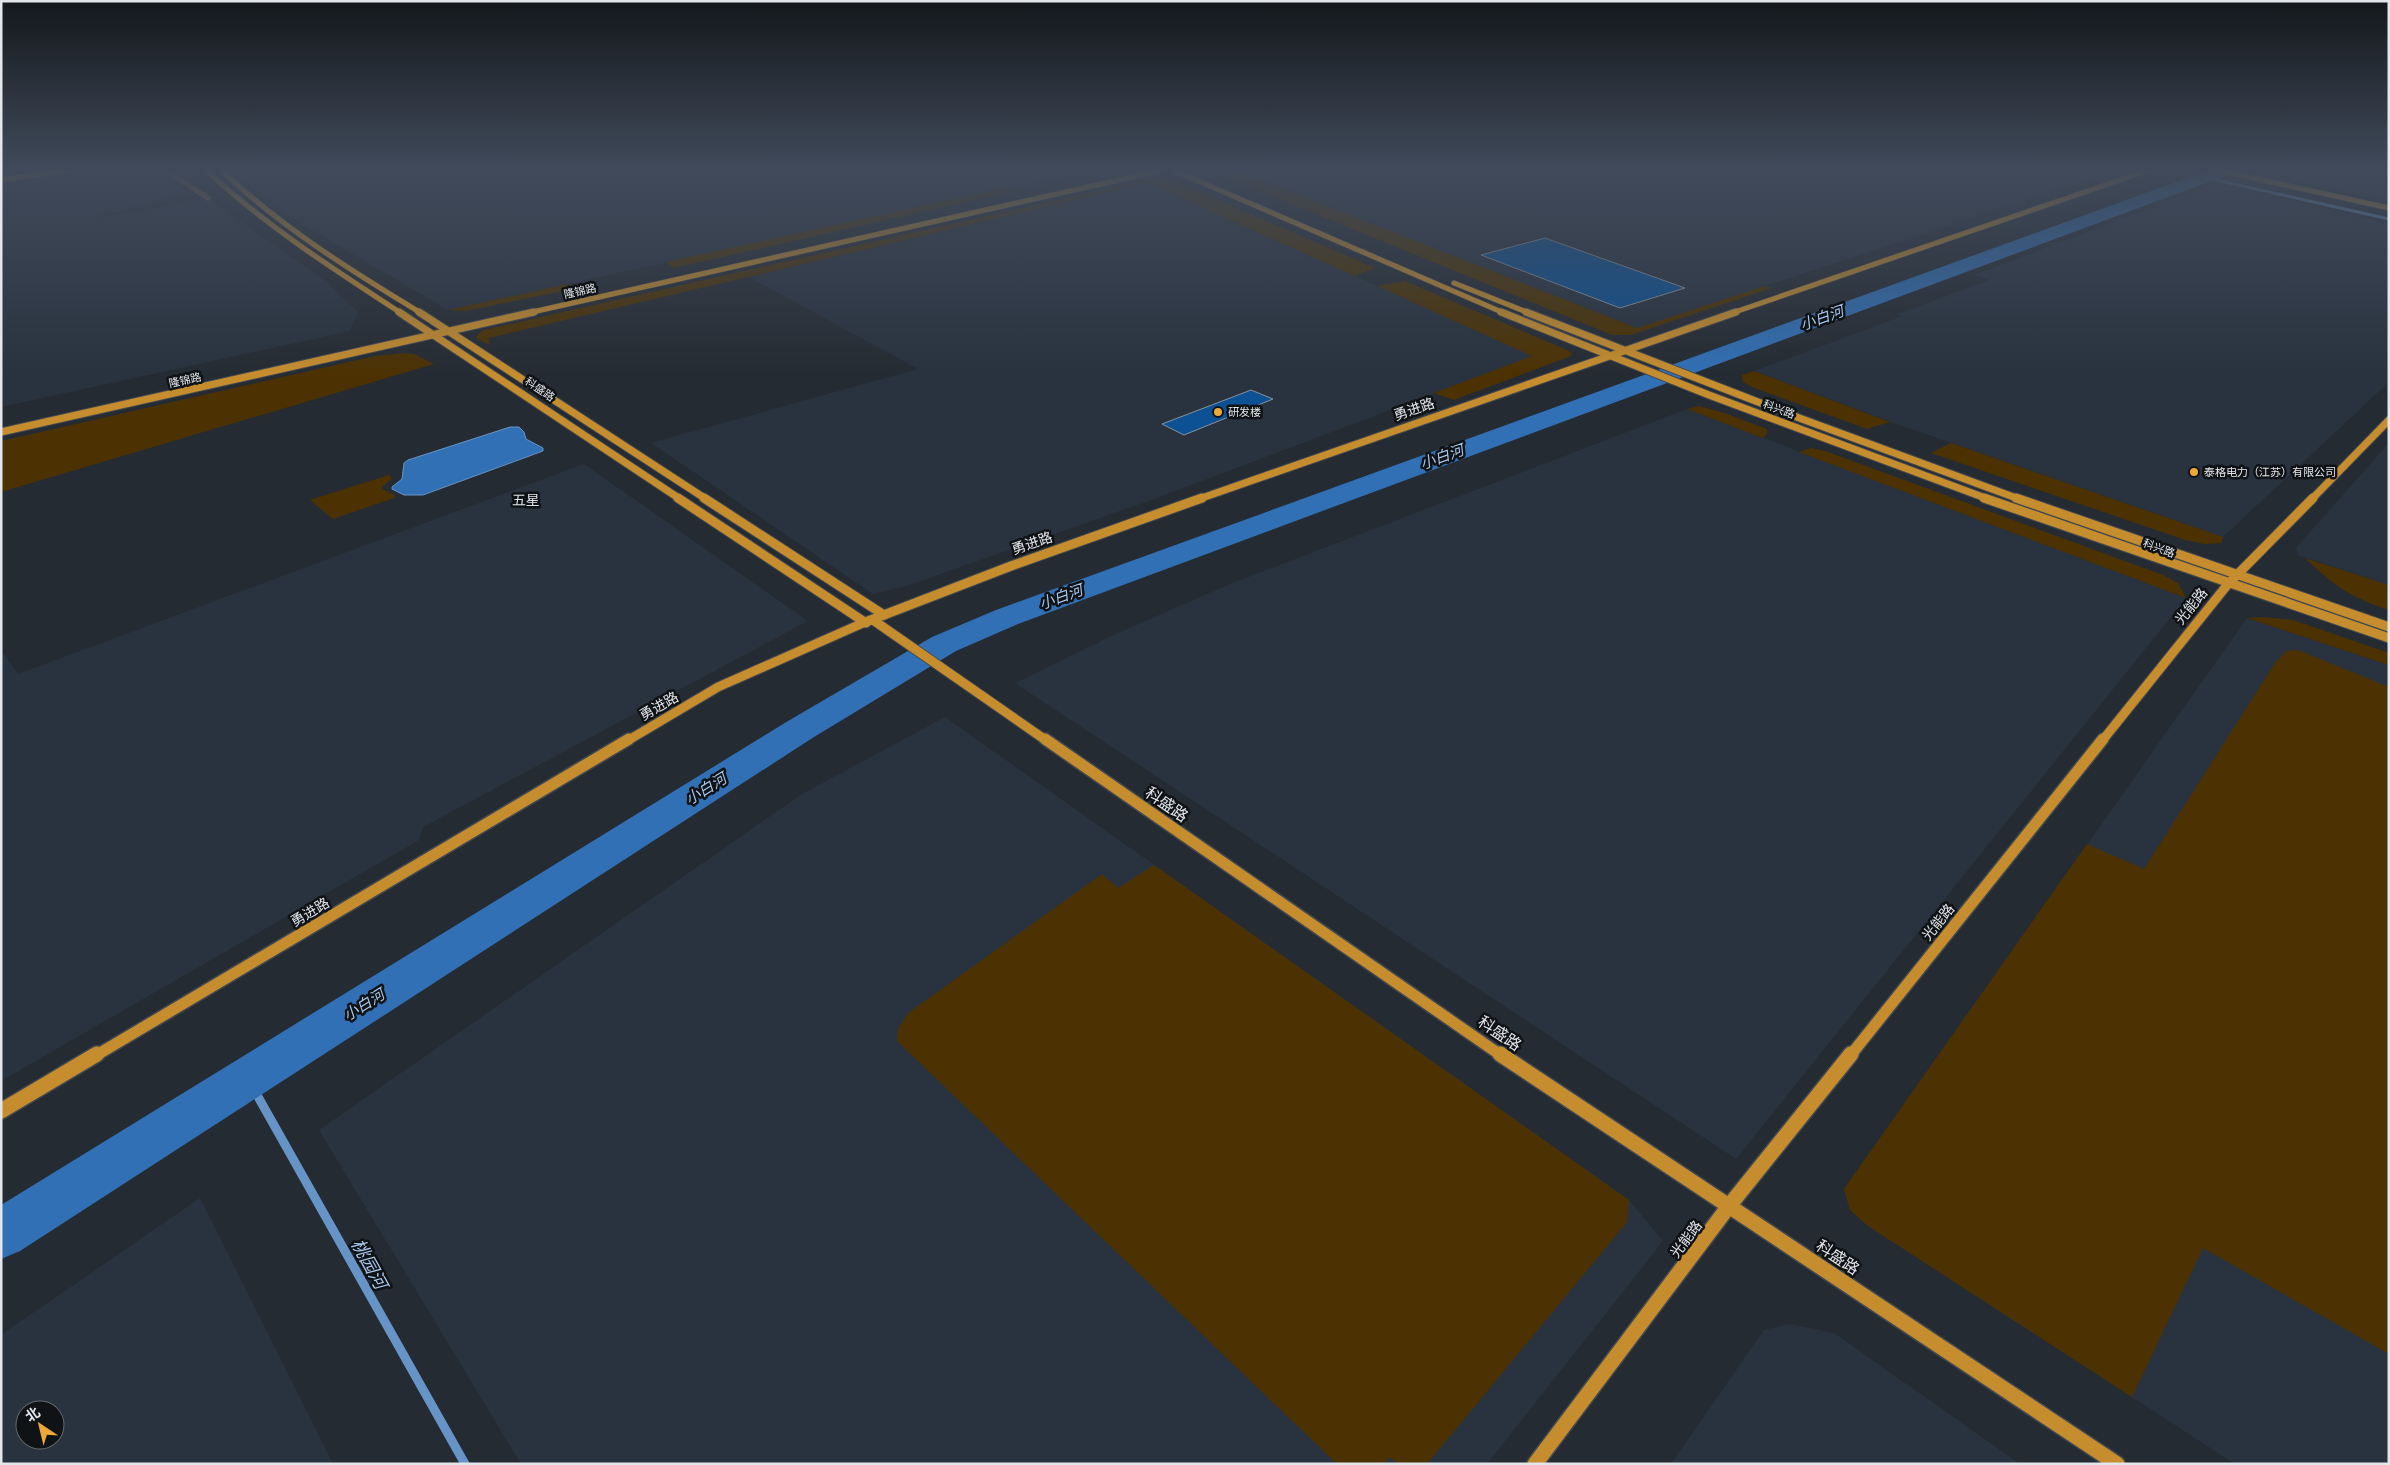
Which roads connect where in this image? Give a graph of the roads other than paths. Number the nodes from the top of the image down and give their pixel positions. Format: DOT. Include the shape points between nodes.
graph roads {
  1 [pos="287,238"];
  2 [pos="303,238"];
  3 [pos="840,238"];
  4 [pos="852,238"];
  5 [pos="1333,238"];
  6 [pos="1348,238"];
  7 [pos="1949,238"];
  8 [pos="1437,276"];
  9 [pos="1446,280"];
  10 [pos="445,328"];
  11 [pos="430,332"];
  12 [pos="1620,351"];
  13 [pos="1607,356"];
  14 [pos="2389,420"];
  15 [pos="1,425"];
  16 [pos="1,432"];
  17 [pos="2231,580"];
  18 [pos="884,615"];
  19 [pos="869,621"];
  20 [pos="2389,627"];
  21 [pos="2389,638"];
  22 [pos="1,1111"];
  23 [pos="1729,1206"];
  24 [pos="1535,1464"];
  25 [pos="2117,1464"];
  1 -- 11 [label="street, 科盛路"];
  2 -- 10 [label="street, 科盛路"];
  3 -- 10 [label="street, 隆锦路"];
  4 -- 10 [label="street, 隆锦路"];
  5 -- 13 [label="street, 科兴路"];
  6 -- 8 [label="street"];
  7 -- 12 [label="street, 勇进路"];
  9 -- 12 [label="street, 科兴路"];
  10 -- 11 [label="street, 隆锦路"];
  10 -- 18 [label="street, 科盛路"];
  11 -- 15 [label="street, 隆锦路"];
  11 -- 16 [label="street, 隆锦路"];
  11 -- 19 [label="street, 科盛路"];
  12 -- 13 [label="street, 勇进路"];
  12 -- 17 [label="street, 科兴路"];
  13 -- 17 [label="street, 科兴路"];
  13 -- 18 [label="street, 勇进路" via="1002,568"];
  14 -- 17 [label="street, 光能路"];
  17 -- 20 [label="street, 科兴路"];
  17 -- 21 [label="street, 科兴路"];
  17 -- 23 [label="street, 光能路"];
  18 -- 19 [label="street, 勇进路"];
  19 -- 22 [label="street, 勇进路" via="718,687"];
  19 -- 23 [label="street, 科盛路" via="1465,1031"];
  23 -- 24 [label="street, 光能路"];
  23 -- 25 [label="street, 科盛路"];
}
